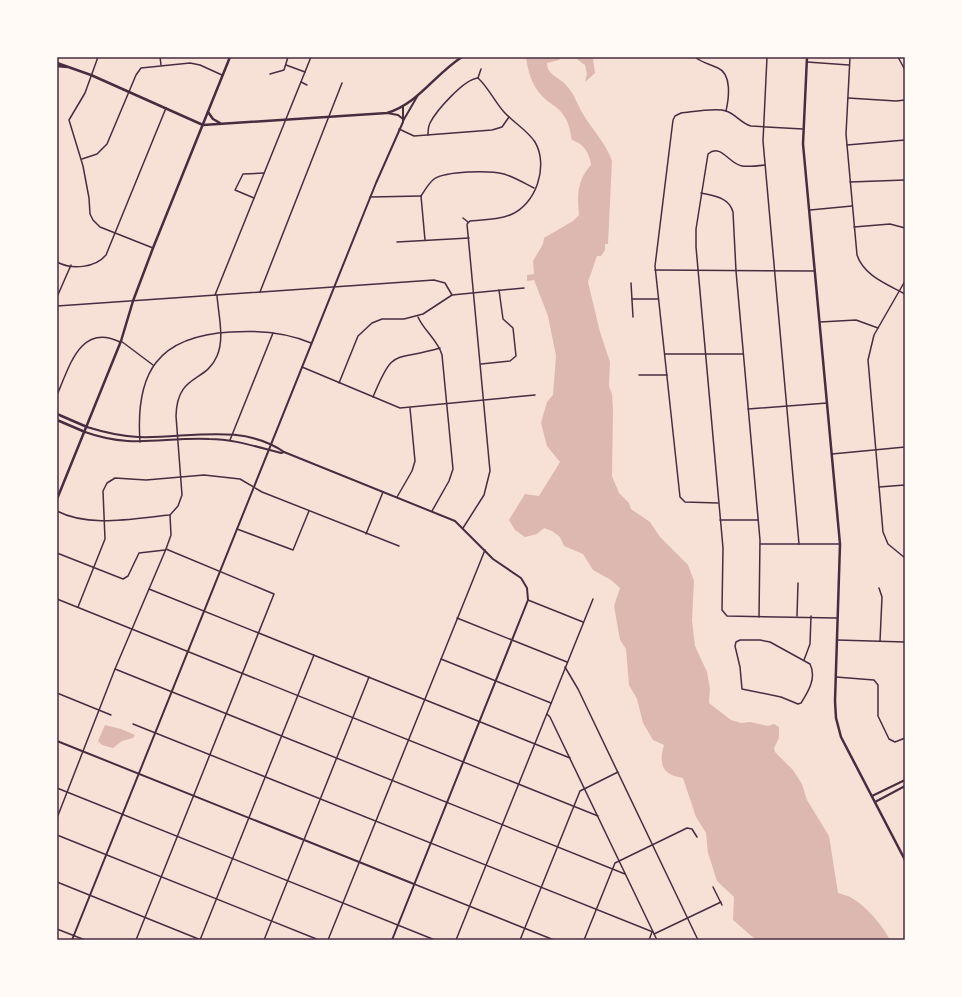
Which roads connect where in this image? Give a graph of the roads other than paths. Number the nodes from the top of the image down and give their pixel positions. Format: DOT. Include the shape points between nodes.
graph roads {
  1 [pos="98,57"];
  2 [pos="160,57"];
  3 [pos="230,57"];
  4 [pos="288,57"];
  5 [pos="311,57"];
  6 [pos="462,57"];
  7 [pos="695,57"];
  8 [pos="767,57"];
  9 [pos="807,57"];
  10 [pos="850,57"];
  11 [pos="898,57"];
  12 [pos="807,62"];
  13 [pos="57,63"];
  14 [pos="286,64"];
  15 [pos="161,65"];
  16 [pos="850,65"];
  17 [pos="57,66"];
  18 [pos="69,68"];
  19 [pos="481,69"];
  20 [pos="905,70"];
  21 [pos="305,72"];
  22 [pos="270,74"];
  23 [pos="91,75"];
  24 [pos="222,75"];
  25 [pos="478,78"];
  26 [pos="301,82"];
  27 [pos="342,83"];
  28 [pos="307,85"];
  29 [pos="129,92"];
  30 [pos="419,95"];
  31 [pos="848,98"];
  32 [pos="905,100"];
  33 [pos="403,107"];
  34 [pos="166,108"];
  35 [pos="726,111"];
  36 [pos="208,112"];
  37 [pos="387,113"];
  38 [pos="330,117"];
  39 [pos="509,117"];
  40 [pos="286,120"];
  41 [pos="403,120"];
  42 [pos="222,124"];
  43 [pos="203,125"];
  44 [pos="763,127"];
  45 [pos="399,129"];
  46 [pos="803,129"];
  47 [pos="428,135"];
  48 [pos="905,140"];
  49 [pos="847,145"];
  50 [pos="82,159"];
  51 [pos="765,165"];
  52 [pos="264,173"];
  53 [pos="905,180"];
  54 [pos="850,182"];
  55 [pos="535,188"];
  56 [pos="701,193"];
  57 [pos="421,196"];
  58 [pos="370,197"];
  59 [pos="254,198"];
  60 [pos="852,206"];
  61 [pos="810,210"];
  62 [pos="463,218"];
  63 [pos="468,222"];
  64 [pos="854,227"];
  65 [pos="905,228"];
  66 [pos="116,234"];
  67 [pos="469,238"];
  68 [pos="425,241"];
  69 [pos="397,242"];
  70 [pos="153,248"];
  71 [pos="57,262"];
  72 [pos="71,266"];
  73 [pos="655,270"];
  74 [pos="698,271"];
  75 [pos="736,271"];
  76 [pos="774,271"];
  77 [pos="815,271"];
  78 [pos="905,281"];
  79 [pos="630,283"];
  80 [pos="334,287"];
  81 [pos="524,288"];
  82 [pos="499,290"];
  83 [pos="899,291"];
  84 [pos="260,292"];
  85 [pos="474,292"];
  86 [pos="905,294"];
  87 [pos="216,295"];
  88 [pos="452,295"];
  89 [pos="57,297"];
  90 [pos="632,299"];
  91 [pos="659,299"];
  92 [pos="133,301"];
  93 [pos="57,306"];
  94 [pos="418,316"];
  95 [pos="633,317"];
  96 [pos="820,322"];
  97 [pos="878,328"];
  98 [pos="220,332"];
  99 [pos="273,332"];
  100 [pos="121,342"];
  101 [pos="311,343"];
  102 [pos="440,348"];
  103 [pos="665,354"];
  104 [pos="705,354"];
  105 [pos="743,354"];
  106 [pos="481,364"];
  107 [pos="154,365"];
  108 [pos="302,367"];
  109 [pos="639,375"];
  110 [pos="667,375"];
  111 [pos="339,383"];
  112 [pos="57,395"];
  113 [pos="535,395"];
  114 [pos="373,398"];
  115 [pos="484,400"];
  116 [pos="827,403"];
  117 [pos="447,404"];
  118 [pos="786,406"];
  119 [pos="410,408"];
  120 [pos="748,409"];
  121 [pos="57,414"];
  122 [pos="57,420"];
  123 [pos="87,427"];
  124 [pos="85,432"];
  125 [pos="178,434"];
  126 [pos="231,435"];
  127 [pos="139,437"];
  128 [pos="178,440"];
  129 [pos="230,440"];
  130 [pos="140,442"];
  131 [pos="271,445"];
  132 [pos="905,447"];
  133 [pos="268,450"];
  134 [pos="875,450"];
  135 [pos="284,452"];
  136 [pos="832,454"];
  137 [pos="180,477"];
  138 [pos="905,485"];
  139 [pos="254,486"];
  140 [pos="879,487"];
  141 [pos="383,492"];
  142 [pos="397,497"];
  143 [pos="57,499"];
  144 [pos="718,503"];
  145 [pos="57,511"];
  146 [pos="309,511"];
  147 [pos="432,511"];
  148 [pos="170,515"];
  149 [pos="104,520"];
  150 [pos="720,520"];
  151 [pos="758,520"];
  152 [pos="463,528"];
  153 [pos="237,529"];
  154 [pos="366,534"];
  155 [pos="760,544"];
  156 [pos="799,544"];
  157 [pos="840,544"];
  158 [pos="399,546"];
  159 [pos="166,549"];
  160 [pos="485,550"];
  161 [pos="57,553"];
  162 [pos="905,558"];
  163 [pos="94,568"];
  164 [pos="220,570"];
  165 [pos="798,583"];
  166 [pos="879,588"];
  167 [pos="149,589"];
  168 [pos="57,599"];
  169 [pos="528,600"];
  170 [pos="593,600"];
  171 [pos="78,607"];
  172 [pos="204,611"];
  173 [pos="797,616"];
  174 [pos="811,616"];
  175 [pos="759,617"];
  176 [pos="457,618"];
  177 [pos="837,618"];
  178 [pos="583,622"];
  179 [pos="133,629"];
  180 [pos="259,633"];
  181 [pos="512,640"];
  182 [pos="837,640"];
  183 [pos="880,642"];
  184 [pos="905,642"];
  185 [pos="188,652"];
  186 [pos="314,655"];
  187 [pos="441,659"];
  188 [pos="804,660"];
  189 [pos="567,662"];
  190 [pos="565,667"];
  191 [pos="115,669"];
  192 [pos="242,673"];
  193 [pos="370,677"];
  194 [pos="836,677"];
  195 [pos="496,681"];
  196 [pos="172,692"];
  197 [pos="57,693"];
  198 [pos="298,696"];
  199 [pos="425,699"];
  200 [pos="551,703"];
  201 [pos="100,711"];
  202 [pos="226,714"];
  203 [pos="546,714"];
  204 [pos="111,715"];
  205 [pos="353,718"];
  206 [pos="480,721"];
  207 [pos="133,724"];
  208 [pos="155,733"];
  209 [pos="281,736"];
  210 [pos="905,738"];
  211 [pos="408,740"];
  212 [pos="57,741"];
  213 [pos="535,743"];
  214 [pos="84,751"];
  215 [pos="210,755"];
  216 [pos="570,758"];
  217 [pos="337,759"];
  218 [pos="463,762"];
  219 [pos="618,772"];
  220 [pos="139,773"];
  221 [pos="265,777"];
  222 [pos="905,780"];
  223 [pos="392,781"];
  224 [pos="518,784"];
  225 [pos="905,786"];
  226 [pos="57,788"];
  227 [pos="584,788"];
  228 [pos="68,792"];
  229 [pos="194,795"];
  230 [pos="872,797"];
  231 [pos="321,799"];
  232 [pos="874,802"];
  233 [pos="447,803"];
  234 [pos="574,806"];
  235 [pos="123,814"];
  236 [pos="598,816"];
  237 [pos="57,818"];
  238 [pos="249,818"];
  239 [pos="376,821"];
  240 [pos="502,825"];
  241 [pos="57,835"];
  242 [pos="177,836"];
  243 [pos="697,836"];
  244 [pos="304,840"];
  245 [pos="431,843"];
  246 [pos="652,844"];
  247 [pos="557,847"];
  248 [pos="106,855"];
  249 [pos="232,858"];
  250 [pos="905,860"];
  251 [pos="619,861"];
  252 [pos="359,862"];
  253 [pos="486,865"];
  254 [pos="612,869"];
  255 [pos="625,874"];
  256 [pos="161,877"];
  257 [pos="288,881"];
  258 [pos="57,882"];
  259 [pos="414,884"];
  260 [pos="541,887"];
  261 [pos="713,887"];
  262 [pos="90,895"];
  263 [pos="216,899"];
  264 [pos="721,902"];
  265 [pos="343,903"];
  266 [pos="722,905"];
  267 [pos="470,906"];
  268 [pos="596,910"];
  269 [pos="145,918"];
  270 [pos="688,918"];
  271 [pos="272,921"];
  272 [pos="398,925"];
  273 [pos="525,928"];
  274 [pos="57,929"];
  275 [pos="652,932"];
  276 [pos="654,934"];
  277 [pos="74,936"];
  278 [pos="72,940"];
  279 [pos="85,940"];
  280 [pos="136,940"];
  281 [pos="200,940"];
  282 [pos="264,940"];
  283 [pos="319,940"];
  284 [pos="328,940"];
  285 [pos="392,940"];
  286 [pos="435,940"];
  287 [pos="456,940"];
  288 [pos="520,940"];
  289 [pos="554,940"];
  290 [pos="584,940"];
  291 [pos="649,940"];
  292 [pos="657,940"];
  293 [pos="698,940"];
  1 -- 23 [label="street"];
  2 -- 15 [label="street"];
  3 -- 24 [label="main road"];
  4 -- 14 [label="street"];
  5 -- 21 [label="street"];
  6 -- 30 [label="main road" via="440,73"];
  7 -- 35 [label="street" via="720,69 726,75"];
  8 -- 44 [label="street"];
  9 -- 12 [label="main road"];
  10 -- 16 [label="street"];
  11 -- 20 [label="street"];
  12 -- 16 [label="street"];
  12 -- 46 [label="main road"];
  13 -- 18 [label="main road"];
  14 -- 21 [label="street"];
  14 -- 22 [label="street" via="282,71"];
  15 -- 24 [label="street" via="195,64"];
  15 -- 29 [label="street" via="144,66 139,70"];
  16 -- 31 [label="street"];
  17 -- 18 [label="main road"];
  18 -- 23 [label="main road"];
  19 -- 25 [label="street"];
  21 -- 26 [label="street"];
  23 -- 29 [label="main road"];
  23 -- 50 [label="street" via="83,96 69,120"];
  24 -- 36 [label="main road"];
  25 -- 39 [label="street"];
  25 -- 47 [label="street" via="464,85 445,103 430,123"];
  26 -- 28 [label="street"];
  26 -- 40 [label="street"];
  27 -- 38 [label="street"];
  29 -- 34 [label="main road"];
  29 -- 50 [label="street" via="107,144 97,154"];
  30 -- 33 [label="main road"];
  30 -- 41 [label="street"];
  31 -- 32 [label="street"];
  31 -- 49 [label="street"];
  33 -- 37 [label="main road"];
  33 -- 41 [label="street"];
  34 -- 43 [label="main road"];
  34 -- 66 [label="street"];
  35 -- 44 [label="street" via="747,125"];
  35 -- 73 [label="street" via="681,113 673,120"];
  36 -- 42 [label="main road" via="213,119"];
  36 -- 43 [label="main road"];
  37 -- 38 [label="main road"];
  37 -- 41 [label="street" via="398,115"];
  38 -- 40 [label="main road"];
  38 -- 84 [label="street"];
  39 -- 47 [label="street" via="505,124 496,130"];
  39 -- 55 [label="street" via="531,137 540,153 541,167"];
  40 -- 42 [label="main road"];
  40 -- 52 [label="street"];
  41 -- 45 [label="street"];
  42 -- 43 [label="main road"];
  43 -- 70 [label="main road"];
  44 -- 46 [label="street"];
  44 -- 51 [label="street"];
  45 -- 47 [label="street" via="409,135"];
  45 -- 58 [label="street"];
  46 -- 61 [label="main road"];
  48 -- 49 [label="street"];
  49 -- 54 [label="street"];
  50 -- 66 [label="street" via="91,218 97,225"];
  51 -- 56 [label="street" via="741,166 720,151 712,151 706,158"];
  51 -- 76 [label="street"];
  52 -- 59 [label="street"];
  52 -- 59 [label="street" via="243,174 235,190"];
  53 -- 54 [label="street"];
  54 -- 60 [label="street"];
  55 -- 57 [label="street" via="514,177 499,173 451,174 433,180"];
  55 -- 63 [label="street" via="525,204 511,215"];
  56 -- 74 [label="street" via="696,238"];
  56 -- 75 [label="street" via="723,199 732,209"];
  57 -- 58 [label="street"];
  57 -- 68 [label="street"];
  58 -- 80 [label="street"];
  59 -- 87 [label="street"];
  60 -- 61 [label="street"];
  60 -- 64 [label="street"];
  61 -- 77 [label="main road"];
  62 -- 63 [label="street"];
  63 -- 67 [label="street"];
  64 -- 65 [label="street" via="890,224"];
  64 -- 83 [label="street" via="857,254 861,264 871,275"];
  66 -- 70 [label="street"];
  66 -- 72 [label="street" via="100,261 89,266"];
  67 -- 68 [label="street"];
  67 -- 85 [label="street"];
  68 -- 69 [label="street"];
  70 -- 92 [label="main road"];
  71 -- 72 [label="street"];
  72 -- 89 [label="street"];
  73 -- 74 [label="street"];
  73 -- 91 [label="street"];
  74 -- 75 [label="street"];
  74 -- 104 [label="street"];
  75 -- 76 [label="street"];
  75 -- 105 [label="street"];
  76 -- 77 [label="street"];
  76 -- 118 [label="street"];
  77 -- 96 [label="main road"];
  78 -- 83 [label="street"];
  79 -- 90 [label="street"];
  80 -- 84 [label="street"];
  80 -- 88 [label="street" via="434,280 445,284"];
  80 -- 101 [label="street"];
  81 -- 82 [label="street"];
  82 -- 85 [label="street"];
  82 -- 106 [label="street" via="503,319 514,330 516,356 510,361"];
  83 -- 86 [label="street"];
  83 -- 97 [label="street"];
  84 -- 87 [label="street"];
  85 -- 88 [label="street"];
  85 -- 106 [label="street"];
  87 -- 92 [label="street"];
  87 -- 98 [label="street"];
  88 -- 94 [label="street"];
  90 -- 91 [label="street"];
  90 -- 95 [label="street"];
  91 -- 103 [label="street"];
  92 -- 93 [label="street"];
  92 -- 100 [label="main road"];
  94 -- 102 [label="street"];
  94 -- 111 [label="street" via="382,319 368,325 356,340"];
  96 -- 97 [label="street" via="856,320"];
  96 -- 116 [label="main road"];
  97 -- 134 [label="street" via="868,360"];
  98 -- 99 [label="street"];
  98 -- 107 [label="street" via="202,334 182,341"];
  98 -- 125 [label="street" via="220,346 215,360 190,381 180,395 176,410"];
  99 -- 101 [label="street"];
  99 -- 126 [label="street"];
  100 -- 107 [label="street"];
  100 -- 112 [label="street" via="101,338 81,346"];
  100 -- 123 [label="main road"];
  101 -- 108 [label="street"];
  102 -- 114 [label="street" via="393,360 384,371"];
  102 -- 117 [label="street"];
  103 -- 104 [label="street"];
  103 -- 110 [label="street"];
  104 -- 105 [label="street"];
  104 -- 144 [label="street"];
  105 -- 120 [label="street"];
  106 -- 115 [label="street"];
  107 -- 127 [label="street" via="145,380 140,396"];
  108 -- 111 [label="street"];
  108 -- 131 [label="street"];
  109 -- 110 [label="street"];
  110 -- 144 [label="street" via="680,498 682,501"];
  111 -- 114 [label="street"];
  113 -- 115 [label="street"];
  114 -- 119 [label="street" via="395,407"];
  115 -- 117 [label="street"];
  115 -- 152 [label="street" via="490,477 484,495"];
  116 -- 118 [label="street"];
  116 -- 136 [label="main road"];
  117 -- 119 [label="street"];
  117 -- 147 [label="street" via="453,471 450,482"];
  118 -- 120 [label="street"];
  118 -- 156 [label="street"];
  119 -- 142 [label="street" via="415,461"];
  120 -- 151 [label="street"];
  121 -- 123 [label="main road"];
  122 -- 124 [label="main road"];
  123 -- 124 [label="main road"];
  123 -- 127 [label="street" via="116,435"];
  124 -- 130 [label="street" via="111,440"];
  124 -- 143 [label="main road"];
  125 -- 126 [label="street"];
  125 -- 127 [label="street"];
  125 -- 128 [label="street"];
  126 -- 129 [label="street"];
  126 -- 131 [label="street"];
  127 -- 130 [label="street"];
  128 -- 129 [label="street"];
  128 -- 130 [label="street"];
  128 -- 137 [label="street"];
  129 -- 133 [label="street"];
  131 -- 133 [label="street"];
  131 -- 135 [label="street"];
  132 -- 134 [label="street"];
  133 -- 135 [label="street"];
  133 -- 139 [label="street"];
  134 -- 136 [label="street"];
  134 -- 140 [label="street"];
  135 -- 141 [label="street"];
  136 -- 157 [label="main road"];
  137 -- 139 [label="street" via="224,476 240,479"];
  137 -- 148 [label="street" via="181,500"];
  137 -- 149 [label="street" via="110,480 102,494"];
  138 -- 140 [label="street"];
  139 -- 146 [label="street" via="262,492"];
  139 -- 153 [label="street"];
  140 -- 162 [label="street" via="884,536 891,547"];
  141 -- 142 [label="street"];
  141 -- 154 [label="street"];
  142 -- 147 [label="street"];
  144 -- 150 [label="street"];
  145 -- 149 [label="street" via="83,520"];
  146 -- 153 [label="street" via="293,550"];
  146 -- 154 [label="street"];
  147 -- 152 [label="street" via="455,521"];
  148 -- 149 [label="street"];
  148 -- 159 [label="street" via="171,536"];
  149 -- 163 [label="street" via="105,539"];
  150 -- 151 [label="street"];
  150 -- 175 [label="street" via="724,614"];
  151 -- 155 [label="street"];
  152 -- 160 [label="street"];
  153 -- 164 [label="street"];
  154 -- 158 [label="street"];
  155 -- 156 [label="street"];
  155 -- 175 [label="street"];
  156 -- 157 [label="street"];
  157 -- 177 [label="main road"];
  159 -- 163 [label="street" via="141,552 136,556 127,577 123,579"];
  159 -- 164 [label="street"];
  159 -- 167 [label="street"];
  160 -- 169 [label="street" via="499,564 524,581"];
  160 -- 176 [label="street"];
  161 -- 163 [label="street"];
  163 -- 171 [label="street"];
  164 -- 172 [label="street"];
  164 -- 180 [label="street" via="274,594"];
  165 -- 173 [label="street"];
  166 -- 183 [label="street" via="882,597"];
  167 -- 172 [label="street"];
  167 -- 179 [label="street"];
  168 -- 171 [label="street"];
  169 -- 178 [label="street"];
  169 -- 181 [label="street"];
  170 -- 178 [label="street"];
  171 -- 179 [label="street"];
  172 -- 180 [label="street"];
  172 -- 185 [label="street"];
  173 -- 174 [label="street"];
  173 -- 175 [label="street"];
  174 -- 177 [label="street"];
  174 -- 188 [label="street" via="810,644"];
  176 -- 181 [label="street"];
  176 -- 187 [label="street"];
  177 -- 182 [label="main road"];
  178 -- 189 [label="street"];
  179 -- 185 [label="street"];
  179 -- 191 [label="street"];
  180 -- 186 [label="street"];
  180 -- 192 [label="street"];
  181 -- 189 [label="street"];
  181 -- 195 [label="street"];
  182 -- 183 [label="street"];
  182 -- 194 [label="main road"];
  183 -- 184 [label="street"];
  185 -- 192 [label="street"];
  185 -- 196 [label="street"];
  186 -- 193 [label="street"];
  186 -- 198 [label="street"];
  187 -- 195 [label="street"];
  187 -- 199 [label="street"];
  188 -- 188 [label="street" via="770,642 740,640 735,646 742,689 781,697 800,704 812,684 812,666"];
  189 -- 190 [label="street"];
  190 -- 200 [label="street"];
  190 -- 219 [label="street"];
  191 -- 196 [label="street"];
  191 -- 201 [label="street"];
  192 -- 198 [label="street"];
  192 -- 202 [label="street"];
  193 -- 199 [label="street"];
  193 -- 205 [label="street"];
  194 -- 210 [label="street" via="874,680 878,685 878,716 889,739 895,742"];
  194 -- 230 [label="main road" via="835,709 839,730"];
  195 -- 200 [label="street"];
  195 -- 206 [label="street"];
  196 -- 202 [label="street"];
  196 -- 208 [label="street"];
  197 -- 201 [label="street"];
  198 -- 205 [label="street"];
  198 -- 209 [label="street"];
  199 -- 206 [label="street"];
  199 -- 211 [label="street"];
  200 -- 203 [label="street"];
  201 -- 204 [label="street"];
  201 -- 214 [label="street"];
  202 -- 209 [label="street"];
  202 -- 215 [label="street"];
  203 -- 213 [label="street"];
  203 -- 216 [label="street" via="550,717"];
  205 -- 211 [label="street"];
  205 -- 217 [label="street"];
  206 -- 213 [label="street"];
  206 -- 218 [label="street"];
  207 -- 208 [label="street"];
  208 -- 215 [label="street"];
  208 -- 220 [label="street"];
  209 -- 217 [label="street"];
  209 -- 221 [label="street"];
  211 -- 218 [label="street"];
  211 -- 223 [label="street"];
  212 -- 214 [label="street"];
  213 -- 216 [label="street"];
  213 -- 224 [label="street"];
  214 -- 220 [label="street"];
  214 -- 228 [label="street"];
  215 -- 221 [label="street"];
  215 -- 229 [label="street"];
  216 -- 227 [label="street"];
  217 -- 223 [label="street"];
  217 -- 231 [label="street"];
  218 -- 224 [label="street"];
  218 -- 233 [label="street"];
  219 -- 227 [label="street"];
  219 -- 246 [label="street"];
  220 -- 229 [label="street"];
  220 -- 235 [label="street"];
  221 -- 231 [label="street"];
  221 -- 238 [label="street"];
  222 -- 230 [label="street"];
  223 -- 233 [label="street"];
  223 -- 239 [label="street"];
  224 -- 234 [label="street"];
  224 -- 240 [label="street"];
  225 -- 232 [label="street"];
  226 -- 228 [label="street"];
  227 -- 234 [label="street" via="580,791"];
  227 -- 236 [label="street"];
  228 -- 235 [label="street"];
  228 -- 237 [label="street"];
  229 -- 238 [label="street"];
  229 -- 242 [label="street"];
  230 -- 232 [label="main road"];
  231 -- 239 [label="street"];
  231 -- 244 [label="street"];
  232 -- 250 [label="main road"];
  233 -- 240 [label="street"];
  233 -- 245 [label="street"];
  234 -- 236 [label="street"];
  234 -- 247 [label="street"];
  235 -- 242 [label="street"];
  235 -- 248 [label="street"];
  236 -- 251 [label="street"];
  238 -- 244 [label="street"];
  238 -- 249 [label="street"];
  239 -- 245 [label="street"];
  239 -- 252 [label="street"];
  240 -- 247 [label="street"];
  240 -- 253 [label="street"];
  241 -- 248 [label="street"];
  242 -- 249 [label="street"];
  242 -- 256 [label="street"];
  243 -- 246 [label="street" via="692,829 687,828"];
  244 -- 252 [label="street"];
  244 -- 257 [label="street"];
  245 -- 253 [label="street"];
  245 -- 259 [label="street"];
  246 -- 251 [label="street"];
  246 -- 270 [label="street"];
  247 -- 254 [label="street"];
  247 -- 260 [label="street"];
  248 -- 256 [label="street"];
  248 -- 262 [label="street"];
  249 -- 257 [label="street"];
  249 -- 263 [label="street"];
  251 -- 254 [label="street"];
  251 -- 255 [label="street"];
  252 -- 259 [label="street"];
  252 -- 265 [label="street"];
  253 -- 260 [label="street"];
  253 -- 267 [label="street"];
  254 -- 255 [label="street"];
  254 -- 268 [label="street"];
  255 -- 275 [label="street"];
  256 -- 263 [label="street"];
  256 -- 269 [label="street"];
  257 -- 265 [label="street"];
  257 -- 271 [label="street"];
  258 -- 262 [label="street"];
  259 -- 267 [label="street"];
  259 -- 272 [label="street"];
  260 -- 268 [label="street"];
  260 -- 273 [label="street"];
  261 -- 264 [label="street"];
  262 -- 269 [label="street"];
  262 -- 277 [label="street"];
  263 -- 271 [label="street"];
  263 -- 281 [label="street"];
  264 -- 266 [label="street"];
  264 -- 270 [label="street"];
  265 -- 272 [label="street"];
  265 -- 284 [label="street"];
  267 -- 273 [label="street"];
  267 -- 287 [label="street"];
  268 -- 275 [label="street"];
  268 -- 290 [label="street"];
  269 -- 280 [label="street"];
  269 -- 281 [label="street"];
  270 -- 276 [label="street"];
  270 -- 293 [label="street"];
  271 -- 282 [label="street"];
  271 -- 283 [label="street"];
  272 -- 285 [label="street"];
  272 -- 286 [label="street"];
  273 -- 288 [label="street"];
  273 -- 289 [label="street"];
  274 -- 277 [label="street"];
  275 -- 276 [label="street"];
  275 -- 291 [label="street"];
  276 -- 292 [label="street"];
  277 -- 278 [label="street"];
  277 -- 279 [label="street"];
}
